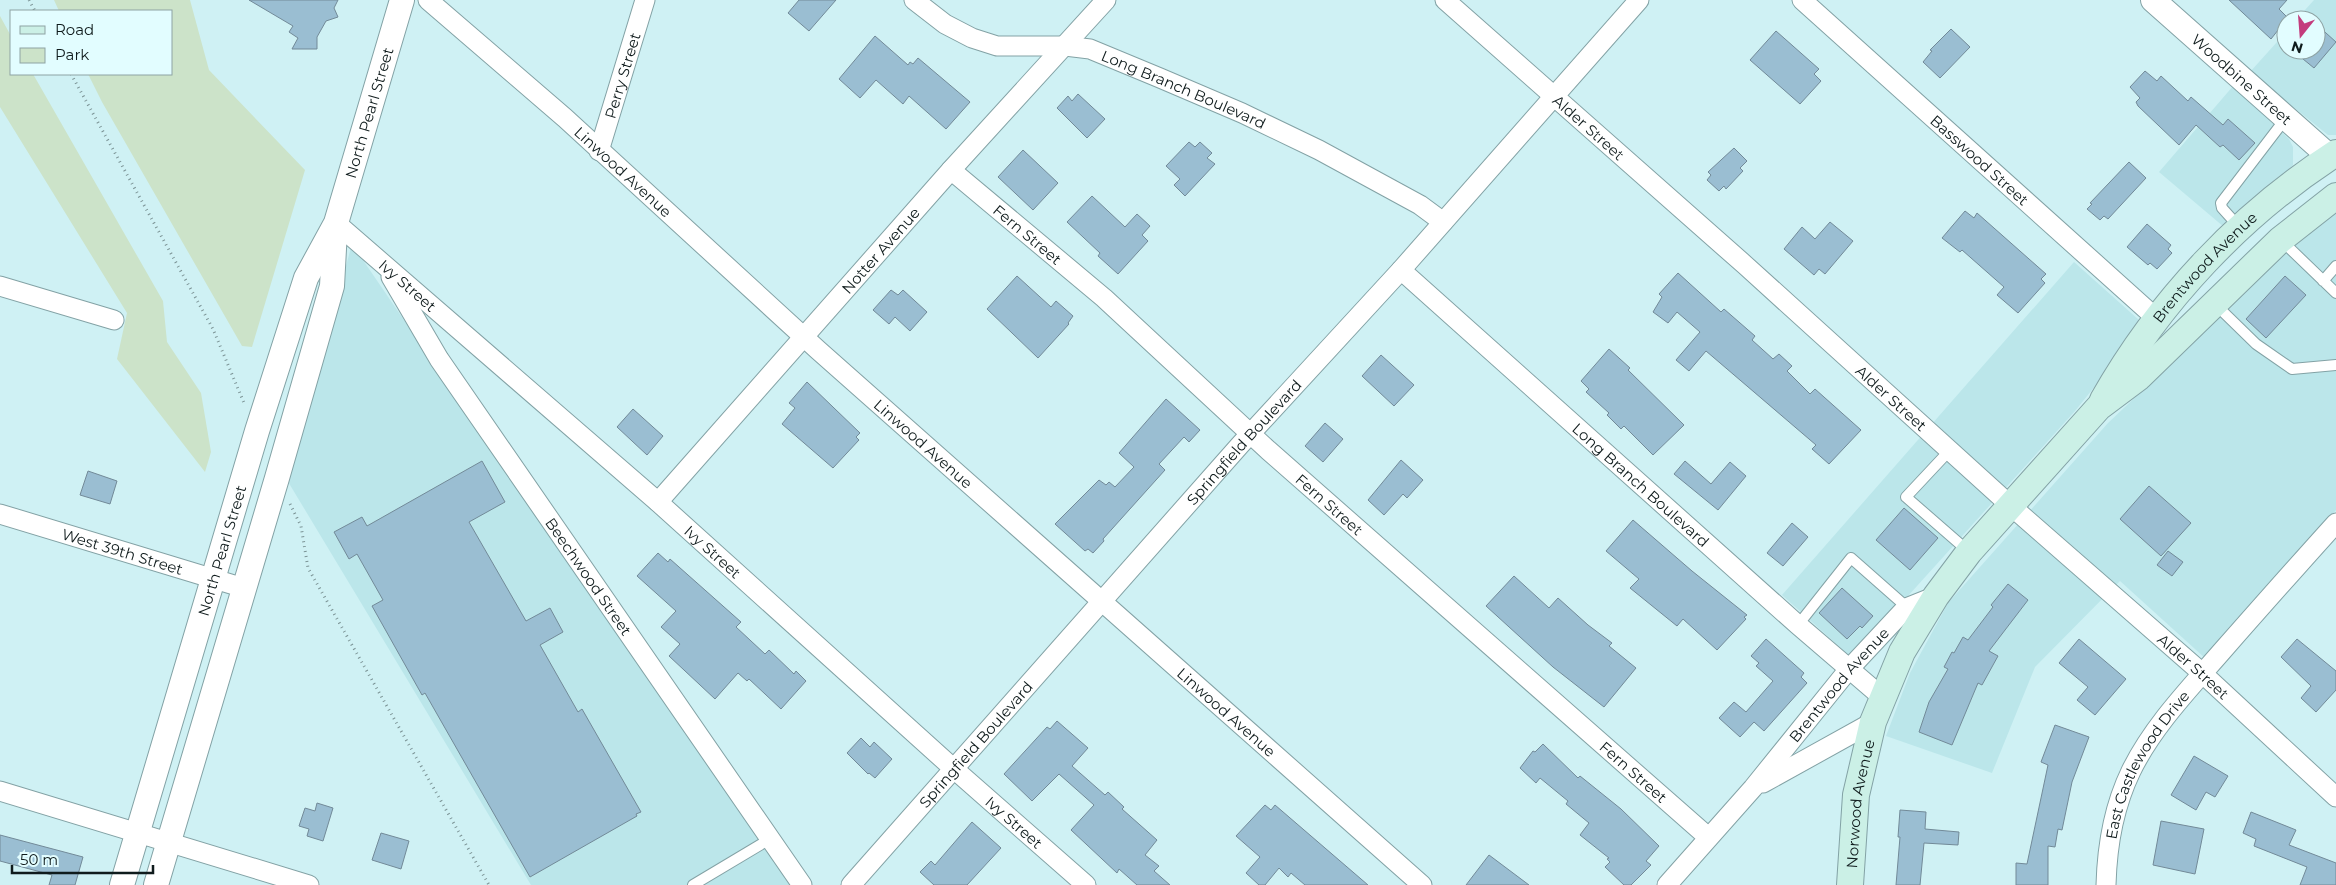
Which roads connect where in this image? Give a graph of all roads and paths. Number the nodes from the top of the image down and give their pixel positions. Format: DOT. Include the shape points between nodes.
graph roads {
  1 [pos="402,0"];
  2 [pos="428,0"];
  3 [pos="645,0"];
  4 [pos="914,0"];
  5 [pos="1106,0"];
  6 [pos="1445,0"];
  7 [pos="1639,0"];
  8 [pos="1802,0"];
  9 [pos="2153,0"];
  10 [pos="1065,46"];
  11 [pos="1553,97"];
  12 [pos="2286,118"];
  13 [pos="599,151"];
  14 [pos="2333,155"];
  15 [pos="951,170"];
  16 [pos="2336,196"];
  17 [pos="2268,203"];
  18 [pos="1443,222"];
  19 [pos="336,224"];
  20 [pos="2240,228"];
  21 [pos="2280,240"];
  22 [pos="383,263"];
  23 [pos="2336,266"];
  24 [pos="1401,270"];
  25 [pos="2323,281"];
  26 [pos="0,286"];
  27 [pos="2336,293"];
  28 [pos="2214,304"];
  29 [pos="2156,319"];
  30 [pos="114,320"];
  31 [pos="805,337"];
  32 [pos="2336,365"];
  33 [pos="2099,407"];
  34 [pos="1250,434"];
  35 [pos="1950,450"];
  36 [pos="658,502"];
  37 [pos="2011,506"];
  38 [pos="0,514"];
  39 [pos="2336,522"];
  40 [pos="1969,552"];
  41 [pos="213,578"];
  42 [pos="244,588"];
  43 [pos="1102,601"];
  44 [pos="1921,607"];
  45 [pos="1798,625"];
  46 [pos="1849,669"];
  47 [pos="2202,673"];
  48 [pos="1882,697"];
  49 [pos="1873,722"];
  50 [pos="954,769"];
  51 [pos="1753,788"];
  52 [pos="0,792"];
  53 [pos="2336,796"];
  54 [pos="137,832"];
  55 [pos="770,838"];
  56 [pos="1708,838"];
  57 [pos="169,842"];
  58 [pos="122,885"];
  59 [pos="156,885"];
  60 [pos="309,885"];
  61 [pos="692,885"];
  62 [pos="802,885"];
  63 [pos="851,885"];
  64 [pos="1086,885"];
  65 [pos="1422,885"];
  66 [pos="1667,885"];
  67 [pos="1850,885"];
  68 [pos="2106,885"];
  1 -- 19 [label="street, North Pearl Street"];
  2 -- 13 [label="street, Linwood Avenue"];
  3 -- 13 [label="street, Perry Street"];
  4 -- 10 [label="street, Long Branch Boulevard" via="945,24 997,46"];
  5 -- 10 [label="street, Notter Avenue"];
  6 -- 11 [label="street, Alder Street"];
  7 -- 11 [label="street, Springfield Boulevard"];
  8 -- 29 [label="street, Basswood Street"];
  9 -- 12 [label="street, Woodbine Street"];
  10 -- 15 [label="street, Notter Avenue"];
  10 -- 18 [label="street, Long Branch Boulevard" via="1090,49 1242,113 1336,159 1420,205"];
  11 -- 18 [label="street, Springfield Boulevard"];
  11 -- 35 [label="street, Alder Street"];
  12 -- 14 [label="street, Woodbine Street"];
  12 -- 20 [label="lane" via="2221,203"];
  13 -- 31 [label="street, Linwood Avenue"];
  14 -- 17 [label="main road, Brentwood Avenue"];
  15 -- 31 [label="street, Notter Avenue"];
  15 -- 34 [label="street, Fern Street" via="1104,298"];
  16 -- 21 [label="main road, Brentwood Avenue"];
  17 -- 20 [label="main road, Brentwood Avenue"];
  17 -- 28 [label="main road" via="2263,226 2212,277"];
  18 -- 24 [label="street, Springfield Boulevard"];
  19 -- 22 [label="street, Ivy Street"];
  19 -- 41 [label="street, North Pearl Street" via="306,278"];
  19 -- 42 [label="street, North Pearl Street" via="332,286"];
  20 -- 29 [label="main road, Brentwood Avenue"];
  21 -- 25 [label="lane"];
  21 -- 28 [label="main road, Brentwood Avenue"];
  22 -- 36 [label="street, Ivy Street"];
  22 -- 55 [label="street, Beechwood Street" via="439,359"];
  23 -- 25 [label="lane"];
  24 -- 34 [label="street, Springfield Boulevard"];
  24 -- 45 [label="street, Long Branch Boulevard"];
  25 -- 27 [label="lane"];
  26 -- 30 [label="street"];
  28 -- 32 [label="lane" via="2256,344 2292,369"];
  28 -- 33 [label="main road, Brentwood Avenue" via="2140,377"];
  29 -- 33 [label="main road, Brentwood Avenue"];
  31 -- 36 [label="street, Notter Avenue"];
  31 -- 43 [label="street, Linwood Avenue"];
  33 -- 37 [label="main road, Brentwood Avenue"];
  34 -- 43 [label="street, Springfield Boulevard"];
  34 -- 56 [label="street, Fern Street"];
  35 -- 37 [label="street, Alder Street"];
  35 -- 40 [label="lane" via="1906,497"];
  36 -- 50 [label="street, Ivy Street"];
  37 -- 40 [label="main road, Brentwood Avenue"];
  37 -- 47 [label="street, Alder Street"];
  38 -- 41 [label="street, West 39th Street"];
  39 -- 47 [label="street, East Castlewood Drive"];
  40 -- 44 [label="main road, Brentwood Avenue"];
  41 -- 42 [label="street, West 39th Street"];
  41 -- 54 [label="street, North Pearl Street"];
  42 -- 57 [label="street, North Pearl Street"];
  43 -- 50 [label="street, Springfield Boulevard"];
  43 -- 65 [label="street, Linwood Avenue"];
  44 -- 45 [label="lane" via="1851,558"];
  44 -- 46 [label="street, Brentwood Avenue"];
  44 -- 48 [label="main road, Brentwood Avenue"];
  45 -- 46 [label="street, Long Branch Boulevard"];
  46 -- 48 [label="street, Long Branch Boulevard"];
  46 -- 51 [label="street, Brentwood Avenue"];
  47 -- 53 [label="street, Alder Street"];
  47 -- 68 [label="street, East Castlewood Drive" via="2146,742 2130,772 2110,842"];
  48 -- 49 [label="main road, Brentwood Avenue"];
  49 -- 51 [label="street, Brentwood Avenue"];
  49 -- 67 [label="main road, Norwood Avenue" via="1856,795"];
  50 -- 63 [label="street, Springfield Boulevard"];
  50 -- 64 [label="street, Ivy Street"];
  51 -- 56 [label="street, Brentwood Avenue"];
  52 -- 54 [label="street"];
  54 -- 57 [label="street"];
  54 -- 58 [label="street, North Pearl Street"];
  55 -- 61 [label="lane"];
  55 -- 62 [label="street, Beechwood Street"];
  56 -- 66 [label="street, Brentwood Avenue"];
  57 -- 59 [label="street, North Pearl Street"];
  57 -- 60 [label="street"];
}
